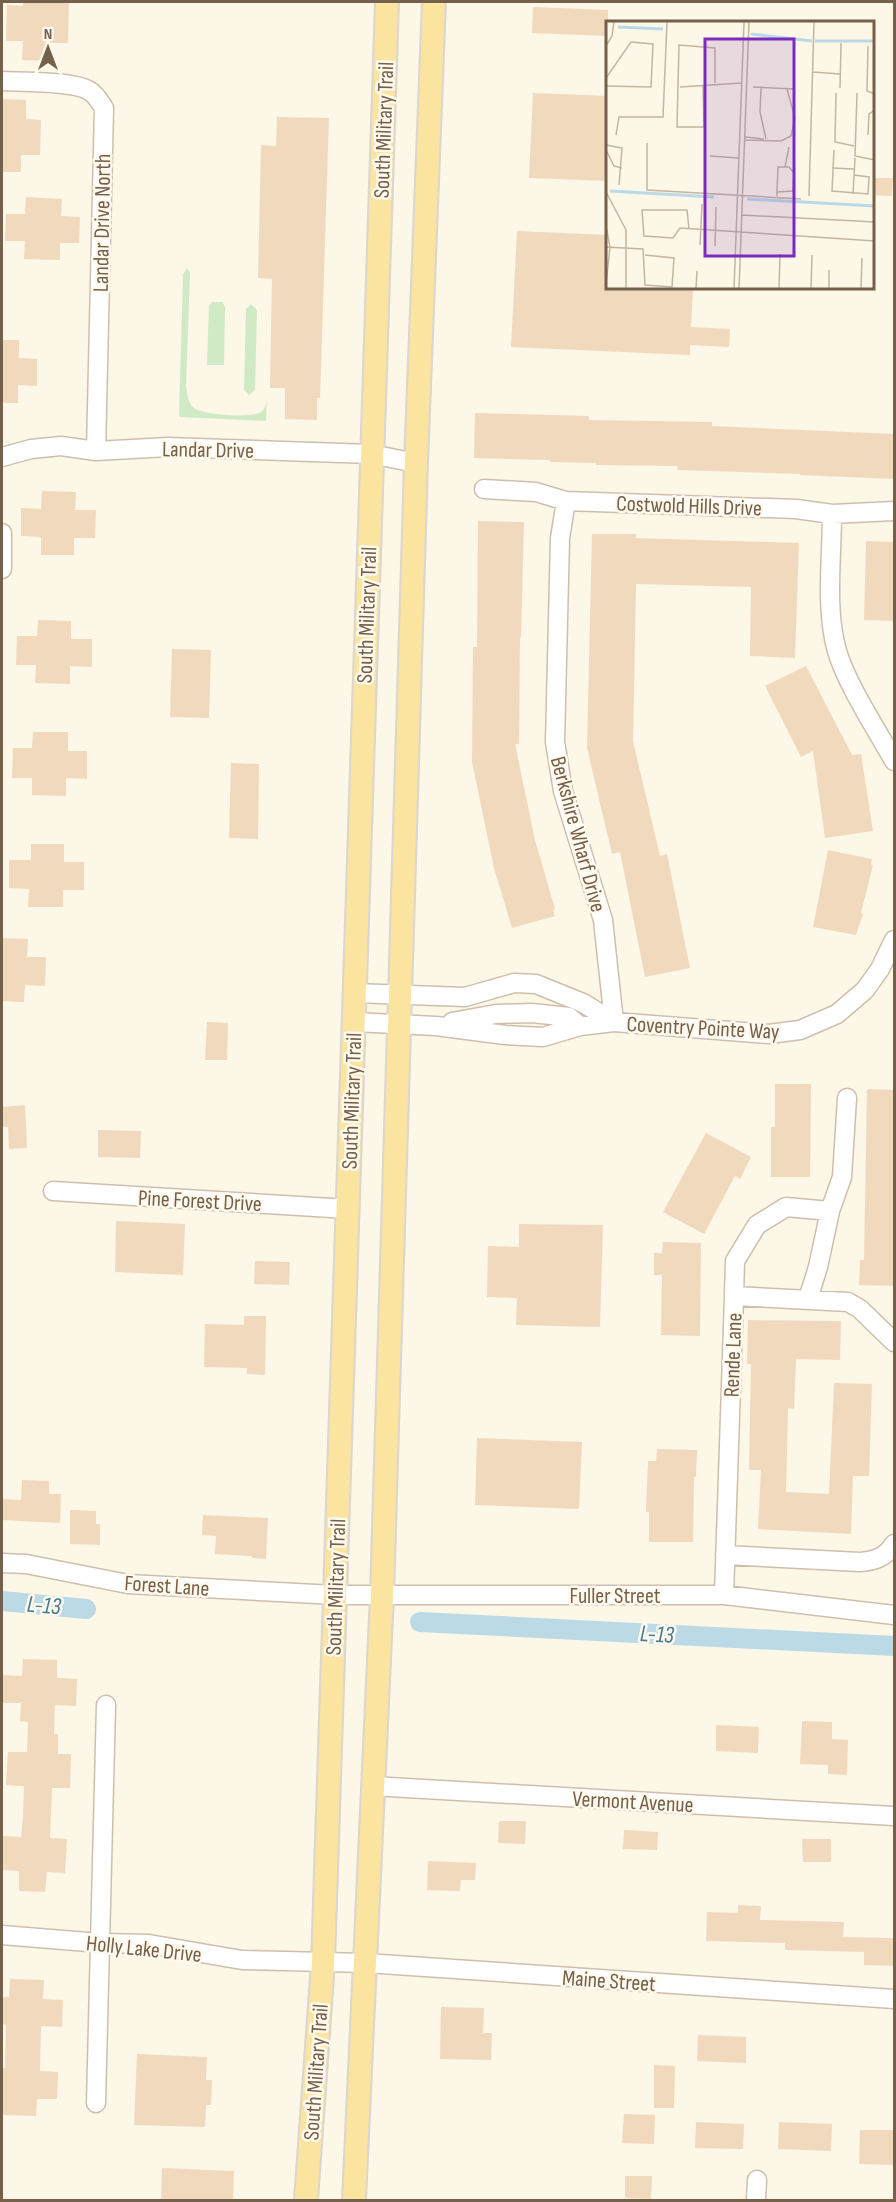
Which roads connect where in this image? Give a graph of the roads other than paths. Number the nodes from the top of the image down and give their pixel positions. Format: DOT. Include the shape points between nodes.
graph roads {
  1 [pos="387,2"];
  2 [pos="434,2"];
  3 [pos="2,81"];
  4 [pos="96,451"];
  5 [pos="371,454"];
  6 [pos="2,457"];
  7 [pos="416,463"];
  8 [pos="484,489"];
  9 [pos="566,501"];
  10 [pos="894,512"];
  11 [pos="832,514"];
  12 [pos="2,533"];
  13 [pos="2,568"];
  14 [pos="894,761"];
  15 [pos="894,940"];
  16 [pos="354,993"];
  17 [pos="562,995"];
  18 [pos="400,996"];
  19 [pos="552,1015"];
  20 [pos="354,1022"];
  21 [pos="614,1023"];
  22 [pos="399,1025"];
  23 [pos="436,1026"];
  24 [pos="580,1026"];
  25 [pos="847,1098"];
  26 [pos="53,1191"];
  27 [pos="348,1209"];
  28 [pos="830,1211"];
  29 [pos="734,1296"];
  30 [pos="808,1299"];
  31 [pos="894,1342"];
  32 [pos="894,1544"];
  33 [pos="725,1555"];
  34 [pos="2,1563"];
  35 [pos="335,1595"];
  36 [pos="381,1595"];
  37 [pos="724,1595"];
  38 [pos="894,1616"];
  39 [pos="106,1705"];
  40 [pos="372,1786"];
  41 [pos="894,1816"];
  42 [pos="2,1935"];
  43 [pos="100,1943"];
  44 [pos="323,1963"];
  45 [pos="366,1963"];
  46 [pos="894,1999"];
  47 [pos="96,2103"];
  48 [pos="757,2180"];
  49 [pos="306,2200"];
  50 [pos="354,2200"];
  51 [pos="756,2200"];
  1 -- 5 [label="main road, South Military Trail"];
  2 -- 7 [label="main road, South Military Trail"];
  3 -- 4 [label="street, Landar Drive North" via="86,88 104,108"];
  4 -- 5 [label="street, Landar Drive" via="168,447"];
  4 -- 6 [label="street, Landar Drive" via="62,446"];
  5 -- 7 [label="street, Landar Drive"];
  5 -- 16 [label="main road, South Military Trail"];
  7 -- 18 [label="main road, South Military Trail"];
  8 -- 9 [label="street, Costwold Hills Drive" via="536,492"];
  9 -- 11 [label="street, Costwold Hills Drive" via="796,509"];
  9 -- 21 [label="street, Berkshire Wharf Drive" via="560,538 555,742 563,791 603,920"];
  10 -- 11 [label="street, Costwold Hills Drive"];
  11 -- 14 [label="street" via="831,614 837,652"];
  12 -- 13 [label="street"];
  15 -- 21 [label="street, Coventry Pointe Way" via="865,990 837,1014 800,1030 769,1034"];
  16 -- 18 [label="street, Coventry Pointe Way"];
  16 -- 20 [label="main road, South Military Trail"];
  17 -- 18 [label="street, Coventry Pointe Way" via="536,984 514,983 465,997"];
  17 -- 19 [label="street"];
  17 -- 21 [label="street, Coventry Pointe Way"];
  18 -- 22 [label="main road, South Military Trail"];
  19 -- 23 [label="street, Coventry Pointe Way" via="496,1014"];
  19 -- 24 [label="street, Coventry Pointe Way" via="569,1017"];
  20 -- 22 [label="street, Coventry Pointe Way"];
  20 -- 27 [label="main road, South Military Trail"];
  21 -- 24 [label="street, Coventry Pointe Way"];
  22 -- 23 [label="street, Coventry Pointe Way"];
  22 -- 36 [label="main road, South Military Trail"];
  23 -- 24 [label="street, Coventry Pointe Way" via="543,1037"];
  25 -- 28 [label="street" via="842,1177"];
  26 -- 27 [label="street, Pine Forest Drive"];
  27 -- 35 [label="main road, South Military Trail"];
  28 -- 29 [label="street" via="786,1207 757,1225 735,1261"];
  28 -- 30 [label="street"];
  29 -- 30 [label="street, Rende Lane"];
  29 -- 33 [label="street, Rende Lane"];
  30 -- 31 [label="street, Rende Lane" via="848,1302"];
  32 -- 33 [label="street" via="884,1556 860,1562"];
  33 -- 37 [label="street, Rende Lane"];
  34 -- 35 [label="street, Forest Lane" via="128,1584"];
  35 -- 36 [label="street, Fuller Street"];
  35 -- 44 [label="main road, South Military Trail"];
  36 -- 37 [label="street, Fuller Street"];
  36 -- 40 [label="main road, South Military Trail"];
  37 -- 38 [label="street, Fuller Street"];
  39 -- 43 [label="street"];
  40 -- 41 [label="street, Vermont Avenue"];
  40 -- 45 [label="main road, South Military Trail"];
  42 -- 43 [label="street, Holly Lake Drive"];
  43 -- 44 [label="street, Holly Lake Drive" via="149,1944 242,1960"];
  43 -- 47 [label="street"];
  44 -- 45 [label="street, Maine Street"];
  44 -- 49 [label="main road, South Military Trail"];
  45 -- 46 [label="street, Maine Street"];
  45 -- 50 [label="main road, South Military Trail"];
  48 -- 51 [label="street"];
}
